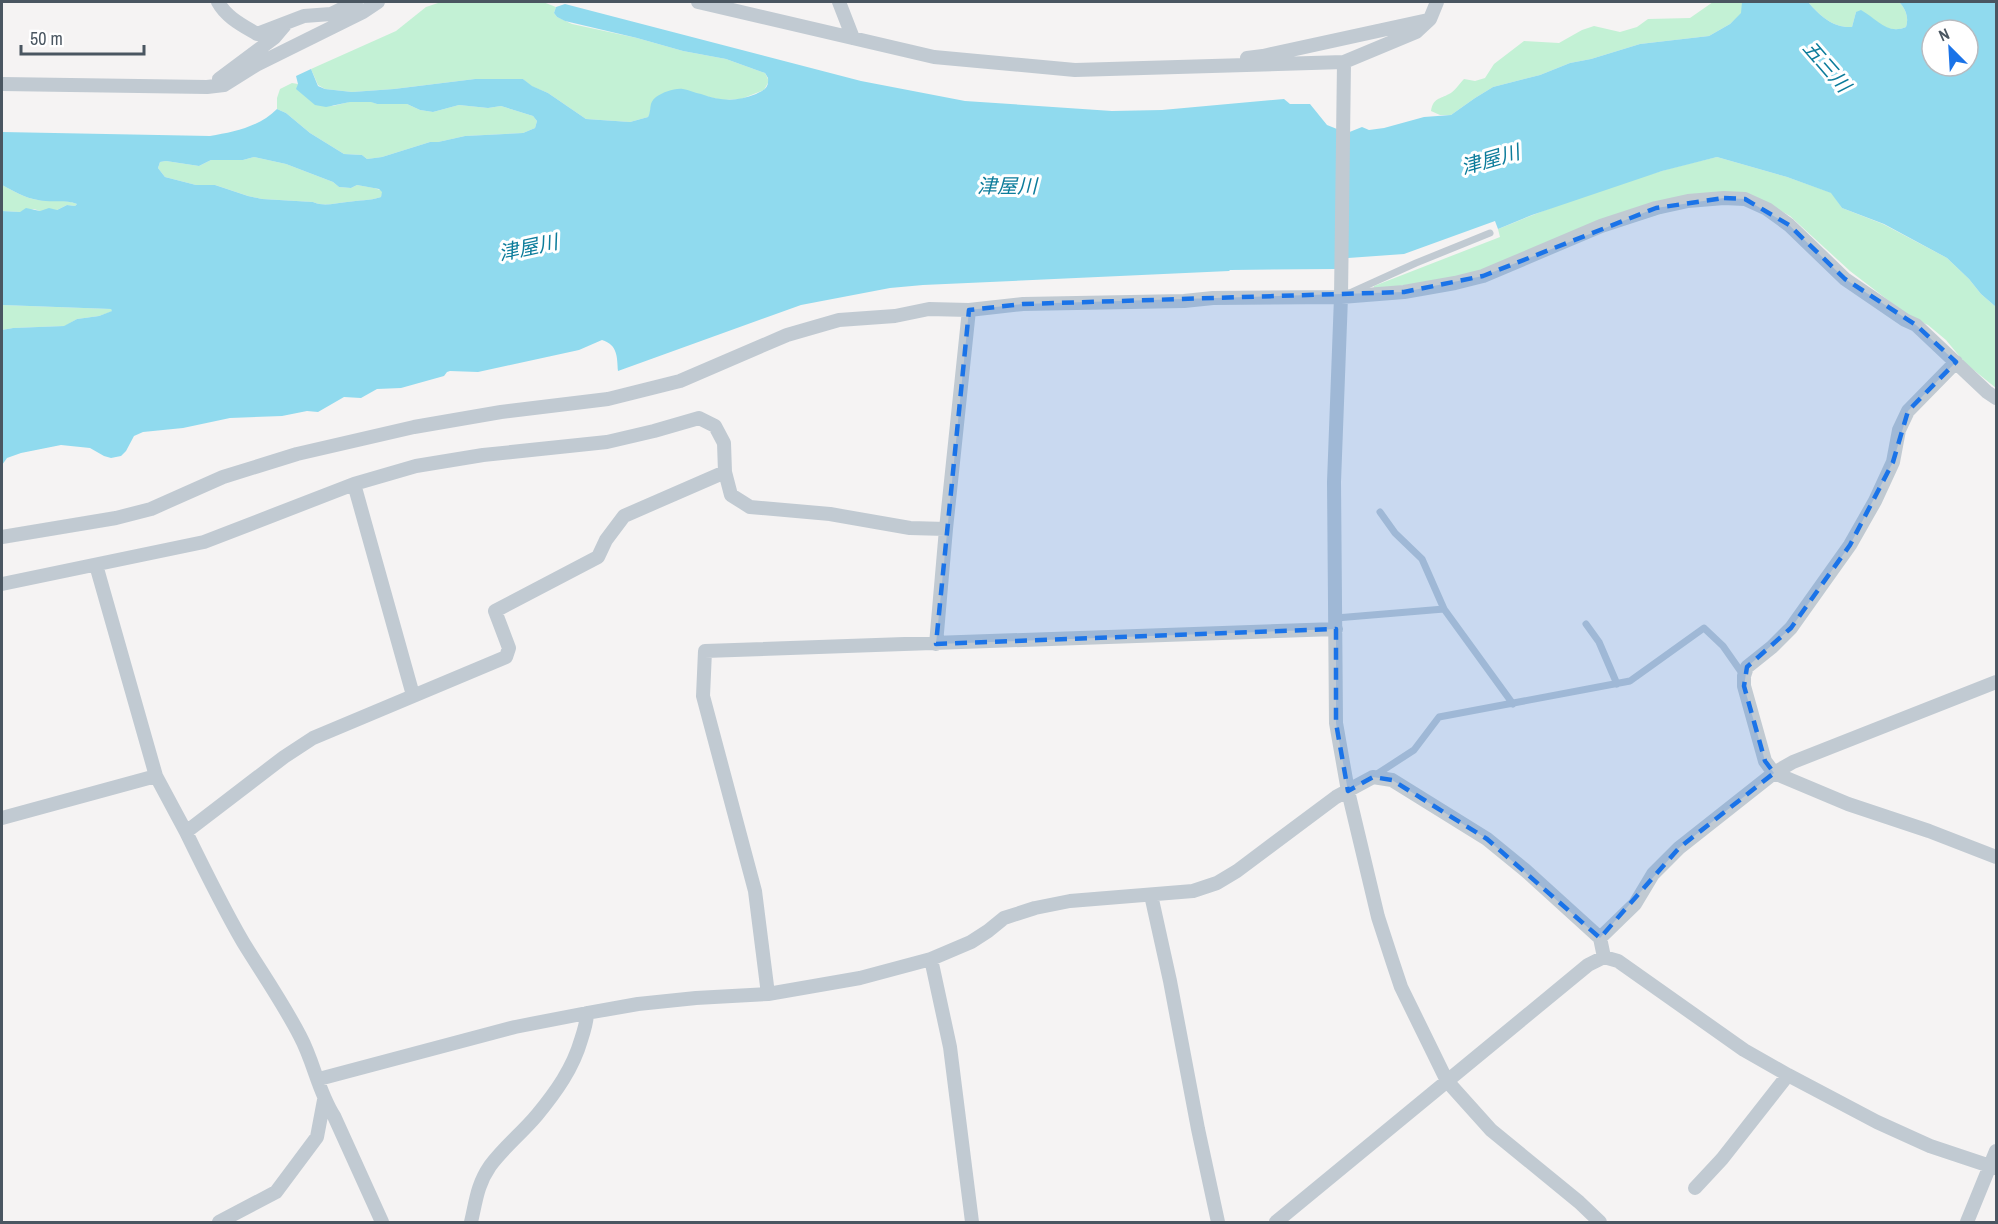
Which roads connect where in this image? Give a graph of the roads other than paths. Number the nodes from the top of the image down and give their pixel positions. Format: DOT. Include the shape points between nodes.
graph roads {
  1 [pos="218,2"];
  2 [pos="308,2"];
  3 [pos="356,2"];
  4 [pos="378,2"];
  5 [pos="698,2"];
  6 [pos="839,2"];
  7 [pos="1437,2"];
  8 [pos="304,16"];
  9 [pos="1430,19"];
  10 [pos="285,24"];
  11 [pos="853,38"];
  12 [pos="1344,62"];
  13 [pos="1154,68"];
  14 [pos="2,84"];
  15 [pos="207,87"];
  16 [pos="1490,233"];
  17 [pos="1341,297"];
  18 [pos="969,310"];
  19 [pos="1956,362"];
  20 [pos="1996,398"];
  21 [pos="726,472"];
  22 [pos="354,484"];
  23 [pos="1380,512"];
  24 [pos="946,529"];
  25 [pos="2,537"];
  26 [pos="96,565"];
  27 [pos="2,584"];
  28 [pos="1444,609"];
  29 [pos="1336,623"];
  30 [pos="1586,624"];
  31 [pos="936,644"];
  32 [pos="1744,676"];
  33 [pos="1996,681"];
  34 [pos="1617,684"];
  35 [pos="413,695"];
  36 [pos="1513,704"];
  37 [pos="1774,773"];
  38 [pos="156,776"];
  39 [pos="1373,777"];
  40 [pos="1348,791"];
  41 [pos="2,818"];
  42 [pos="186,832"];
  43 [pos="1996,857"];
  44 [pos="1151,895"];
  45 [pos="1600,938"];
  46 [pos="1604,957"];
  47 [pos="931,959"];
  48 [pos="768,994"];
  49 [pos="587,1013"];
  50 [pos="1788,1075"];
  51 [pos="319,1079"];
  52 [pos="1447,1081"];
  53 [pos="324,1100"];
  54 [pos="1996,1151"];
  55 [pos="1993,1167"];
  56 [pos="1695,1188"];
  57 [pos="219,1222"];
  58 [pos="382,1222"];
  59 [pos="471,1222"];
  60 [pos="972,1222"];
  61 [pos="1218,1222"];
  62 [pos="1276,1222"];
  63 [pos="1600,1222"];
  64 [pos="1967,1222"];
  1 -- 10 [label="street" via="257,34"];
  2 -- 8 [label="street"];
  3 -- 8 [label="street" via="331,14"];
  4 -- 15 [label="street" via="256,65 224,86"];
  5 -- 11 [label="street"];
  6 -- 11 [label="street"];
  7 -- 9 [label="street"];
  8 -- 10 [label="street"];
  9 -- 12 [label="street" via="1416,32"];
  9 -- 13 [label="street" via="1263,56"];
  10 -- 15 [label="street" via="274,38"];
  11 -- 13 [label="street" via="934,57 1075,70"];
  12 -- 13 [label="street"];
  12 -- 17 [label="street"];
  14 -- 15 [label="street"];
  16 -- 17 [label="lane"];
  17 -- 18 [label="street" via="1023,304"];
  17 -- 19 [label="street" via="1455,283 1483,276 1601,226 1656,208 1688,201 1745,199 1789,225 1845,279 1916,325"];
  17 -- 29 [label="street" via="1334,482"];
  18 -- 24 [label="street"];
  18 -- 25 [label="street" via="929,309 839,320 788,335 680,381 608,399 404,429 297,454 223,477 151,509"];
  19 -- 20 [label="street"];
  19 -- 32 [label="street" via="1908,411 1899,430 1893,462 1850,545 1791,628 1747,667"];
  21 -- 22 [label="street" via="724,443 715,426 699,418 607,442 416,466"];
  21 -- 24 [label="street" via="731,495 750,507 830,514 910,528"];
  21 -- 35 [label="street" via="624,516 598,557 495,611 509,648 506,657"];
  22 -- 26 [label="street" via="204,542"];
  22 -- 35 [label="street"];
  23 -- 28 [label="lane" via="1422,559"];
  24 -- 31 [label="street"];
  26 -- 27 [label="street"];
  26 -- 38 [label="street"];
  28 -- 29 [label="lane"];
  28 -- 36 [label="lane"];
  29 -- 31 [label="street"];
  29 -- 40 [label="street" via="1336,723"];
  30 -- 34 [label="lane" via="1599,642"];
  31 -- 48 [label="street" via="705,651 703,696 755,891"];
  32 -- 34 [label="lane" via="1723,646 1704,628 1630,681"];
  32 -- 37 [label="street" via="1765,761"];
  33 -- 37 [label="street"];
  34 -- 36 [label="lane"];
  35 -- 42 [label="street" via="313,738"];
  36 -- 39 [label="lane" via="1439,717 1414,750"];
  37 -- 43 [label="street"];
  37 -- 45 [label="street" via="1679,848 1653,874 1635,904"];
  38 -- 41 [label="street"];
  38 -- 42 [label="street"];
  39 -- 40 [label="street"];
  39 -- 45 [label="street" via="1392,780 1487,839"];
  40 -- 44 [label="street" via="1217,883 1193,891"];
  40 -- 52 [label="street" via="1378,917 1401,987"];
  42 -- 51 [label="street" via="243,942 296,1029"];
  44 -- 47 [label="street" via="1070,901 1035,908 1004,918 971,942"];
  44 -- 61 [label="street"];
  45 -- 46 [label="street"];
  46 -- 50 [label="street" via="1618,960 1744,1050"];
  46 -- 52 [label="street" via="1588,965"];
  47 -- 48 [label="street" via="860,978"];
  47 -- 60 [label="street" via="950,1047"];
  48 -- 49 [label="street" via="638,1004"];
  49 -- 51 [label="street"];
  49 -- 59 [label="street" via="576,1059 537,1115 489,1167 477,1189"];
  50 -- 55 [label="street" via="1930,1146"];
  50 -- 56 [label="street"];
  51 -- 53 [label="street"];
  52 -- 62 [label="street"];
  52 -- 63 [label="street" via="1491,1130"];
  53 -- 57 [label="street" via="317,1137 276,1192"];
  53 -- 58 [label="street"];
  54 -- 55 [label="street"];
  55 -- 64 [label="street"];
}
